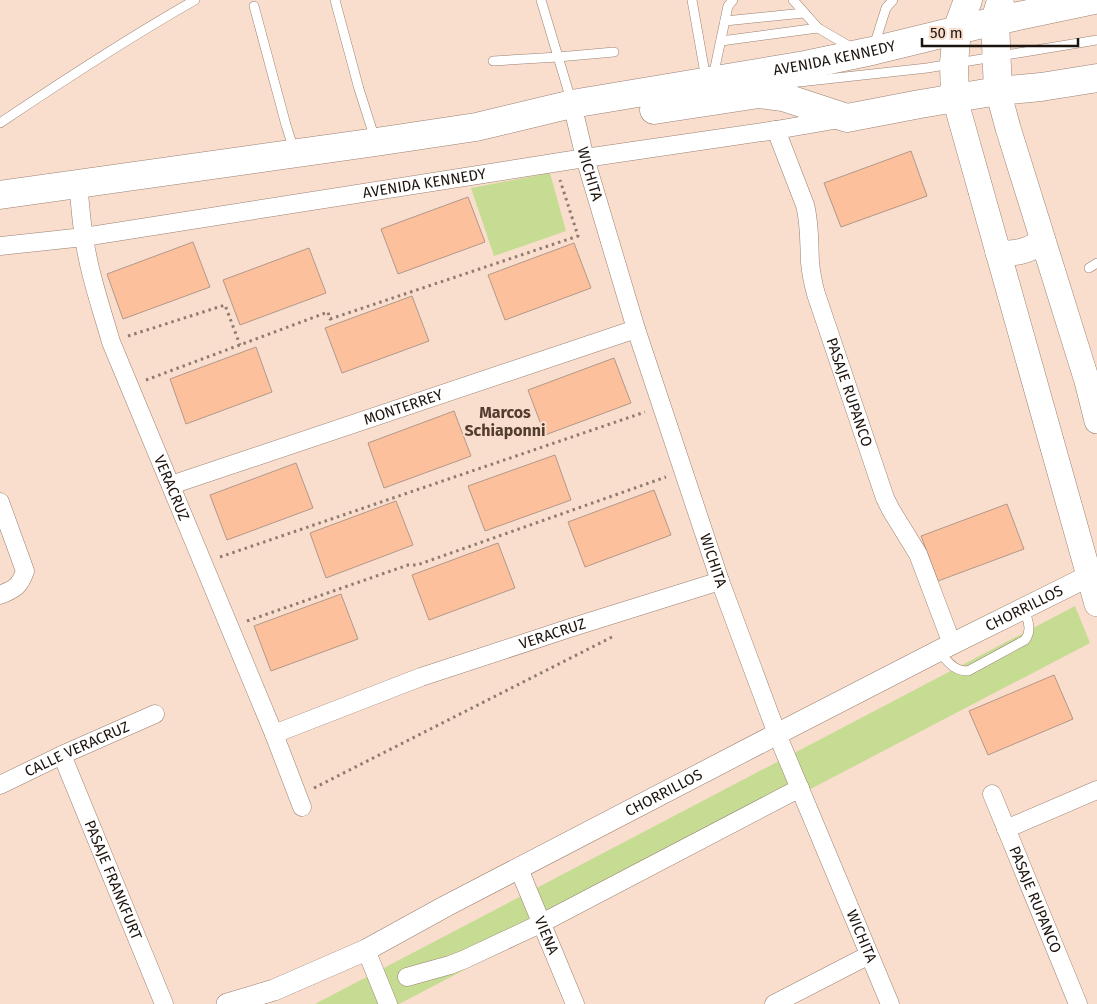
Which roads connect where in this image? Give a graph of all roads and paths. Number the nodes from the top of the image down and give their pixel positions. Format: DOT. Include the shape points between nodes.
graph roads {
  1 [pos="195,0"];
  2 [pos="335,0"];
  3 [pos="541,0"];
  4 [pos="692,0"];
  5 [pos="733,0"];
  6 [pos="793,0"];
  7 [pos="892,0"];
  8 [pos="968,0"];
  9 [pos="1094,0"];
  10 [pos="254,6"];
  11 [pos="998,10"];
  12 [pos="804,13"];
  13 [pos="725,21"];
  14 [pos="818,28"];
  15 [pos="957,30"];
  16 [pos="1097,40"];
  17 [pos="721,41"];
  18 [pos="614,52"];
  19 [pos="867,52"];
  20 [pos="996,56"];
  21 [pos="558,57"];
  22 [pos="493,61"];
  23 [pos="954,63"];
  24 [pos="1097,78"];
  25 [pos="709,82"];
  26 [pos="790,83"];
  27 [pos="755,84"];
  28 [pos="998,92"];
  29 [pos="955,99"];
  30 [pos="575,113"];
  31 [pos="847,118"];
  32 [pos="0,123"];
  33 [pos="776,130"];
  34 [pos="376,142"];
  35 [pos="295,153"];
  36 [pos="585,158"];
  37 [pos="554,163"];
  38 [pos="78,184"];
  39 [pos="0,195"];
  40 [pos="84,237"];
  41 [pos="1043,241"];
  42 [pos="0,246"];
  43 [pos="998,253"];
  44 [pos="636,329"];
  45 [pos="111,342"];
  46 [pos="240,345"];
  47 [pos="130,386"];
  48 [pos="662,406"];
  49 [pos="1097,421"];
  50 [pos="683,471"];
  51 [pos="171,485"];
  52 [pos="0,502"];
  53 [pos="203,563"];
  54 [pos="1093,574"];
  55 [pos="720,581"];
  56 [pos="0,595"];
  57 [pos="1097,604"];
  58 [pos="1024,608"];
  59 [pos="230,628"];
  60 [pos="612,636"];
  61 [pos="945,648"];
  62 [pos="155,714"];
  63 [pos="274,734"];
  64 [pos="777,734"];
  65 [pos="62,755"];
  66 [pos="0,785"];
  67 [pos="800,788"];
  68 [pos="1097,790"];
  69 [pos="992,794"];
  70 [pos="300,802"];
  71 [pos="1006,829"];
  72 [pos="519,869"];
  73 [pos="542,924"];
  74 [pos="366,950"];
  75 [pos="870,954"];
  76 [pos="407,977"];
  77 [pos="164,1004"];
  78 [pos="227,1004"];
  79 [pos="388,1004"];
  80 [pos="575,1004"];
  81 [pos="774,1004"];
  82 [pos="890,1004"];
  83 [pos="1078,1004"];
  1 -- 32 [label="lane" via="76,72"];
  2 -- 34 [label="lane"];
  3 -- 21 [label="lane"];
  4 -- 25 [label="lane"];
  5 -- 13 [label="lane" via="728,6"];
  6 -- 12 [label="lane"];
  7 -- 19 [label="lane"];
  8 -- 15 [label="main road"];
  9 -- 11 [label="main road, AVENIDA KENNEDY" via="1037,13"];
  10 -- 35 [label="lane"];
  11 -- 15 [label="main road, AVENIDA KENNEDY"];
  11 -- 20 [label="main road"];
  12 -- 13 [label="lane"];
  12 -- 14 [label="lane"];
  13 -- 17 [label="lane"];
  14 -- 17 [label="lane"];
  14 -- 19 [label="lane"];
  15 -- 19 [label="main road, AVENIDA KENNEDY"];
  15 -- 23 [label="main road"];
  16 -- 20 [label="lane"];
  17 -- 25 [label="lane"];
  18 -- 21 [label="lane"];
  19 -- 27 [label="main road, AVENIDA KENNEDY" via="806,65"];
  20 -- 23 [label="lane"];
  20 -- 28 [label="main road"];
  21 -- 22 [label="lane"];
  21 -- 30 [label="lane"];
  23 -- 26 [label="lane"];
  23 -- 29 [label="main road"];
  24 -- 28 [label="main road, AVENIDA KENNEDY"];
  25 -- 27 [label="main road, AVENIDA KENNEDY"];
  25 -- 30 [label="main road, AVENIDA KENNEDY"];
  26 -- 27 [label="lane, AVENIDA KENNEDY"];
  26 -- 27 [label="lane, AVENIDA KENNEDY"];
  27 -- 30 [label="main road, AVENIDA KENNEDY"];
  27 -- 31 [label="main road, AVENIDA KENNEDY"];
  28 -- 29 [label="main road, AVENIDA KENNEDY"];
  28 -- 41 [label="main road"];
  29 -- 31 [label="main road, AVENIDA KENNEDY"];
  29 -- 43 [label="main road"];
  30 -- 34 [label="main road, AVENIDA KENNEDY"];
  30 -- 36 [label="street, WICHITA"];
  31 -- 33 [label="street, AVENIDA KENNEDY"];
  33 -- 36 [label="street, AVENIDA KENNEDY"];
  33 -- 61 [label="street, PASAJE RUPANCO" via="807,211 810,264 816,294 885,498 918,554"];
  34 -- 35 [label="main road, AVENIDA KENNEDY"];
  35 -- 38 [label="main road, AVENIDA KENNEDY"];
  36 -- 37 [label="street, AVENIDA KENNEDY"];
  36 -- 44 [label="street, WICHITA"];
  37 -- 40 [label="street, AVENIDA KENNEDY"];
  37 -- 46 [label="path" via="578,236 330,319 328,312"];
  38 -- 39 [label="main road, AVENIDA KENNEDY"];
  38 -- 40 [label="street, VERACRUZ"];
  40 -- 42 [label="street, AVENIDA KENNEDY"];
  40 -- 45 [label="street, VERACRUZ"];
  41 -- 43 [label="main road" via="1025,251"];
  41 -- 49 [label="main road"];
  43 -- 54 [label="main road"];
  44 -- 48 [label="street, WICHITA"];
  44 -- 51 [label="street, MONTERREY"];
  45 -- 46 [label="path" via="225,305"];
  45 -- 47 [label="street, VERACRUZ"];
  46 -- 47 [label="path"];
  47 -- 51 [label="street, VERACRUZ"];
  48 -- 50 [label="street, WICHITA"];
  48 -- 53 [label="path"];
  50 -- 55 [label="street, WICHITA"];
  50 -- 59 [label="path"];
  51 -- 53 [label="street, VERACRUZ"];
  52 -- 56 [label="street" via="25,571 13,590"];
  53 -- 59 [label="street, VERACRUZ"];
  54 -- 57 [label="main road"];
  54 -- 58 [label="street, CHORRILLOS"];
  55 -- 63 [label="street, VERACRUZ" via="421,677"];
  55 -- 64 [label="street, WICHITA"];
  58 -- 61 [label="street, CHORRILLOS"];
  58 -- 61 [label="lane" via="1030,630 1025,640 968,671 955,668"];
  59 -- 63 [label="street, VERACRUZ"];
  60 -- 70 [label="path"];
  61 -- 64 [label="street, CHORRILLOS"];
  62 -- 65 [label="street, CALLE VERACRUZ"];
  63 -- 70 [label="street, VERACRUZ"];
  64 -- 67 [label="street, WICHITA"];
  64 -- 72 [label="street, CHORRILLOS"];
  65 -- 66 [label="street, CALLE VERACRUZ"];
  65 -- 77 [label="street, PASAJE FRANKFURT"];
  67 -- 73 [label="street"];
  67 -- 75 [label="street, WICHITA"];
  68 -- 71 [label="street"];
  69 -- 71 [label="street, PASAJE RUPANCO"];
  71 -- 83 [label="street, PASAJE RUPANCO"];
  72 -- 73 [label="street, VIENA"];
  72 -- 74 [label="street, CHORRILLOS"];
  73 -- 76 [label="street" via="463,960"];
  73 -- 80 [label="street, VIENA"];
  74 -- 78 [label="street, CHORRILLOS" via="274,990"];
  74 -- 79 [label="street"];
  75 -- 81 [label="street"];
  75 -- 82 [label="street, WICHITA"];
}
